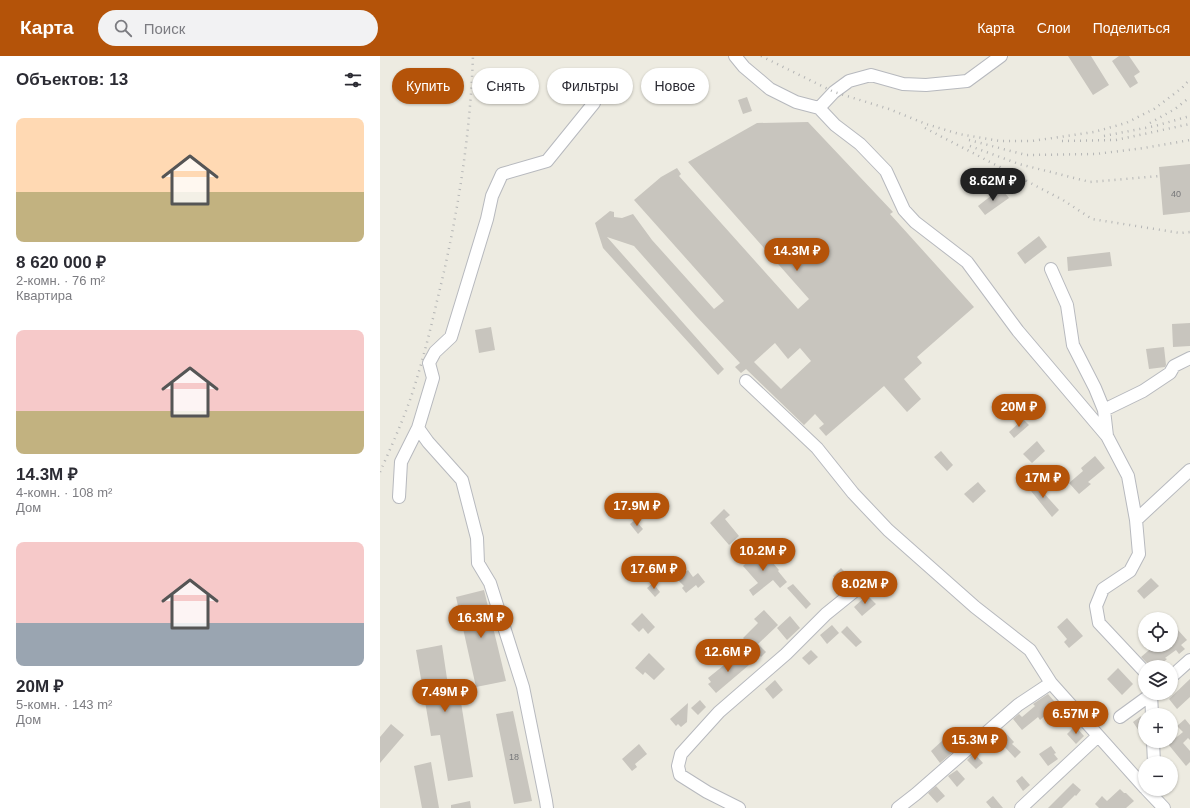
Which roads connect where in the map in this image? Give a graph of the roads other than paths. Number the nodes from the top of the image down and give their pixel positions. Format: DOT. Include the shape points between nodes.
graph roads {
  1 [pos="735,56"];
  2 [pos="1000,56"];
  3 [pos="593,104"];
  4 [pos="819,108"];
  5 [pos="1051,268"];
  6 [pos="1190,358"];
  7 [pos="746,381"];
  8 [pos="1104,410"];
  9 [pos="418,428"];
  10 [pos="1107,436"];
  11 [pos="1190,470"];
  12 [pos="399,497"];
  13 [pos="1136,520"];
  14 [pos="866,584"];
  15 [pos="1190,660"];
  16 [pos="1138,665"];
  17 [pos="1178,671"];
  18 [pos="1051,683"];
  19 [pos="1143,700"];
  20 [pos="1120,717"];
  21 [pos="1098,736"];
  22 [pos="1138,779"];
  23 [pos="546,808"];
  24 [pos="740,808"];
  25 [pos="898,808"];
  26 [pos="1021,808"];
  1 -- 4 [label="street" via="770,89 796,102"];
  2 -- 4 [label="street" via="967,81 926,85 903,84 871,75 849,80"];
  3 -- 9 [label="street" via="547,161 502,174 492,196 451,337 435,352 430,363 433,378"];
  4 -- 10 [label="street" via="886,171 904,210 915,222 967,262 1018,331"];
  5 -- 8 [label="street" via="1067,305 1073,345"];
  6 -- 8 [label="street" via="1174,366 1170,373 1143,391"];
  7 -- 18 [label="street" via="816,448 888,530 975,607 1030,650"];
  8 -- 10 [label="street"];
  9 -- 12 [label="street" via="401,462"];
  9 -- 23 [label="street" via="462,480 477,538 478,563 490,583 523,687"];
  10 -- 13 [label="street" via="1128,476"];
  11 -- 13 [label="street"];
  13 -- 16 [label="street" via="1139,554 1130,571 1103,589 1096,606 1099,623"];
  14 -- 24 [label="street" via="826,614 786,654 719,712 681,754 678,766 680,775"];
  15 -- 17 [label="street"];
  18 -- 21 [label="street"];
  18 -- 25 [label="street" via="1018,705"];
  19 -- 20 [label="street"];
  21 -- 22 [label="street"];
  21 -- 26 [label="street"];
}
